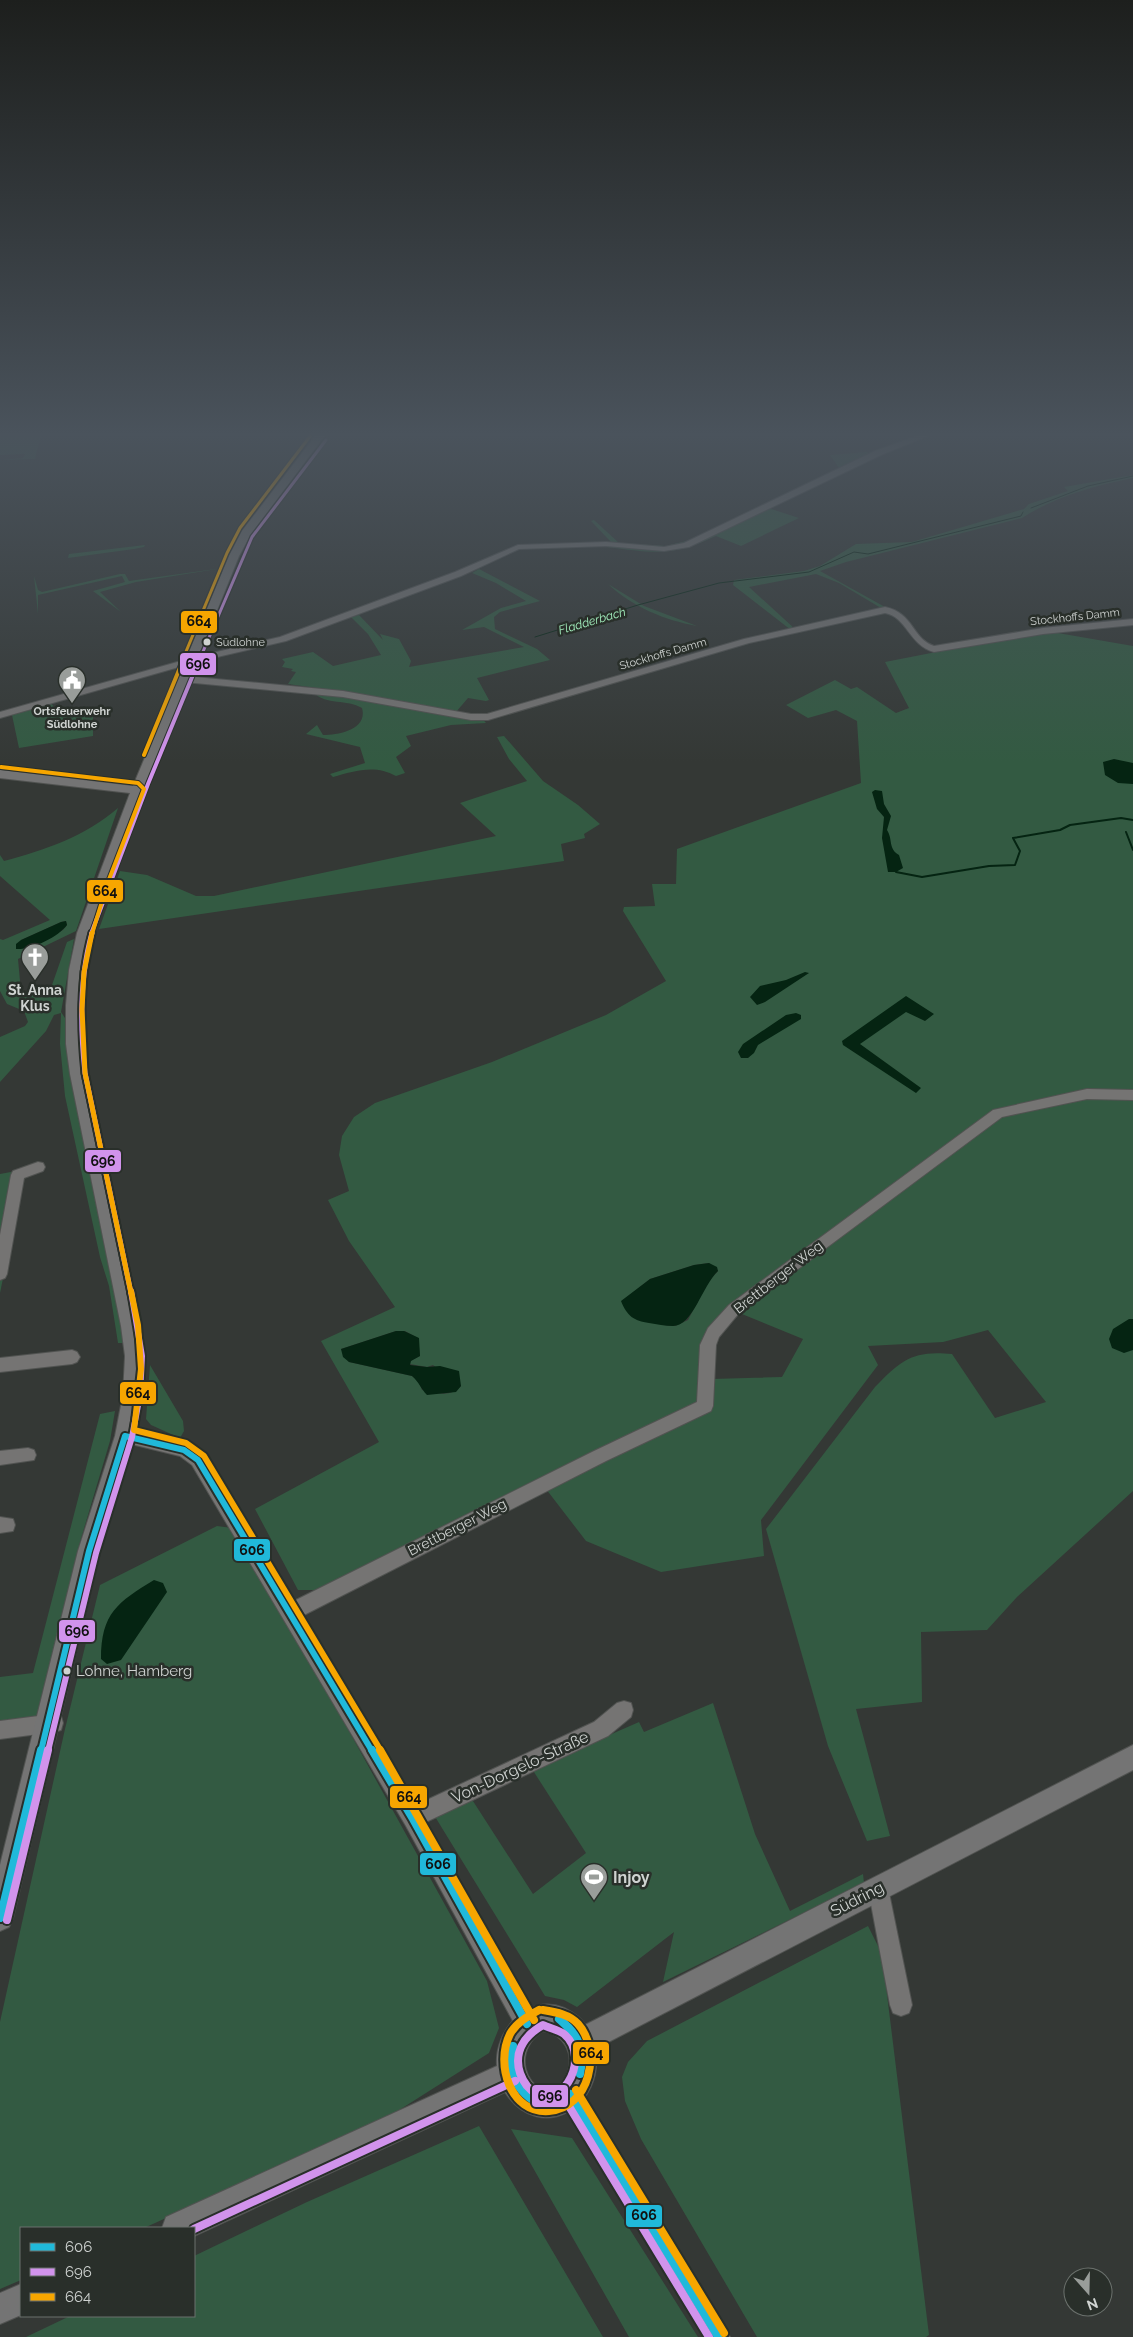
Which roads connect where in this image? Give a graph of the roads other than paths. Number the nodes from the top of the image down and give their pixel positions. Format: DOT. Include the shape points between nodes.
graph roads {
  1 [pos="241,544"];
  2 [pos="604,544"];
  3 [pos="607,544"];
  4 [pos="688,544"];
  5 [pos="1133,622"];
  6 [pos="191,662"];
  7 [pos="184,679"];
  8 [pos="0,716"];
  9 [pos="151,758"];
  10 [pos="0,774"];
  11 [pos="101,786"];
  12 [pos="137,790"];
  13 [pos="1133,1095"];
  14 [pos="38,1167"];
  15 [pos="0,1274"];
  16 [pos="72,1357"];
  17 [pos="0,1365"];
  18 [pos="125,1436"];
  19 [pos="28,1455"];
  20 [pos="0,1458"];
  21 [pos="291,1612"];
  22 [pos="624,1710"];
  23 [pos="52,1723"];
  24 [pos="0,1730"];
  25 [pos="1133,1757"];
  26 [pos="413,1819"];
  27 [pos="878,1888"];
  28 [pos="0,1918"];
  29 [pos="901,2005"];
  30 [pos="527,2024"];
  31 [pos="580,2042"];
  32 [pos="512,2074"];
  33 [pos="570,2094"];
  34 [pos="179,2227"];
  35 [pos="20,2299"];
  36 [pos="0,2309"];
  37 [pos="718,2337"];
  1 -- 6 [label="main road"];
  2 -- 6 [label="street" via="518,547 458,574 297,635"];
  3 -- 4 [label="street" via="664,548"];
  5 -- 7 [label="street, Stockhoffs Damm" via="1043,630 934,649 924,646 896,613 885,610 747,641 488,717 471,717 343,694"];
  6 -- 7 [label="main road"];
  6 -- 8 [label="street"];
  7 -- 9 [label="main road"];
  9 -- 11 [label="main road" via="127,780"];
  9 -- 12 [label="main road"];
  10 -- 11 [label="main road"];
  11 -- 12 [label="main road"];
  12 -- 18 [label="main road" via="84,933 74,1005 78,1074 135,1356 133,1395"];
  13 -- 21 [label="street, Brettberger Weg" via="1087,1094 998,1114 734,1309 713,1333 708,1345 705,1406"];
  14 -- 15 [label="street" via="18,1175"];
  16 -- 17 [label="street"];
  18 -- 21 [label="street" via="184,1450 198,1460"];
  18 -- 23 [label="main road" via="89,1552"];
  19 -- 20 [label="street"];
  21 -- 26 [label="street"];
  22 -- 26 [label="street, Von-Dorgelo-Straße" via="602,1728"];
  23 -- 24 [label="street"];
  23 -- 28 [label="main road"];
  25 -- 27 [label="main road, Südring"];
  26 -- 30 [label="street"];
  27 -- 29 [label="street"];
  27 -- 31 [label="main road, Südring"];
  30 -- 31 [label="main road" via="542,2017 552,2017 569,2025"];
  30 -- 32 [label="main road" via="512,2047"];
  31 -- 33 [label="main road" via="583,2067"];
  32 -- 33 [label="main road" via="522,2092 535,2102 553,2104"];
  32 -- 34 [label="main road"];
  33 -- 37 [label="street"];
  35 -- 36 [label="main road"];
}
